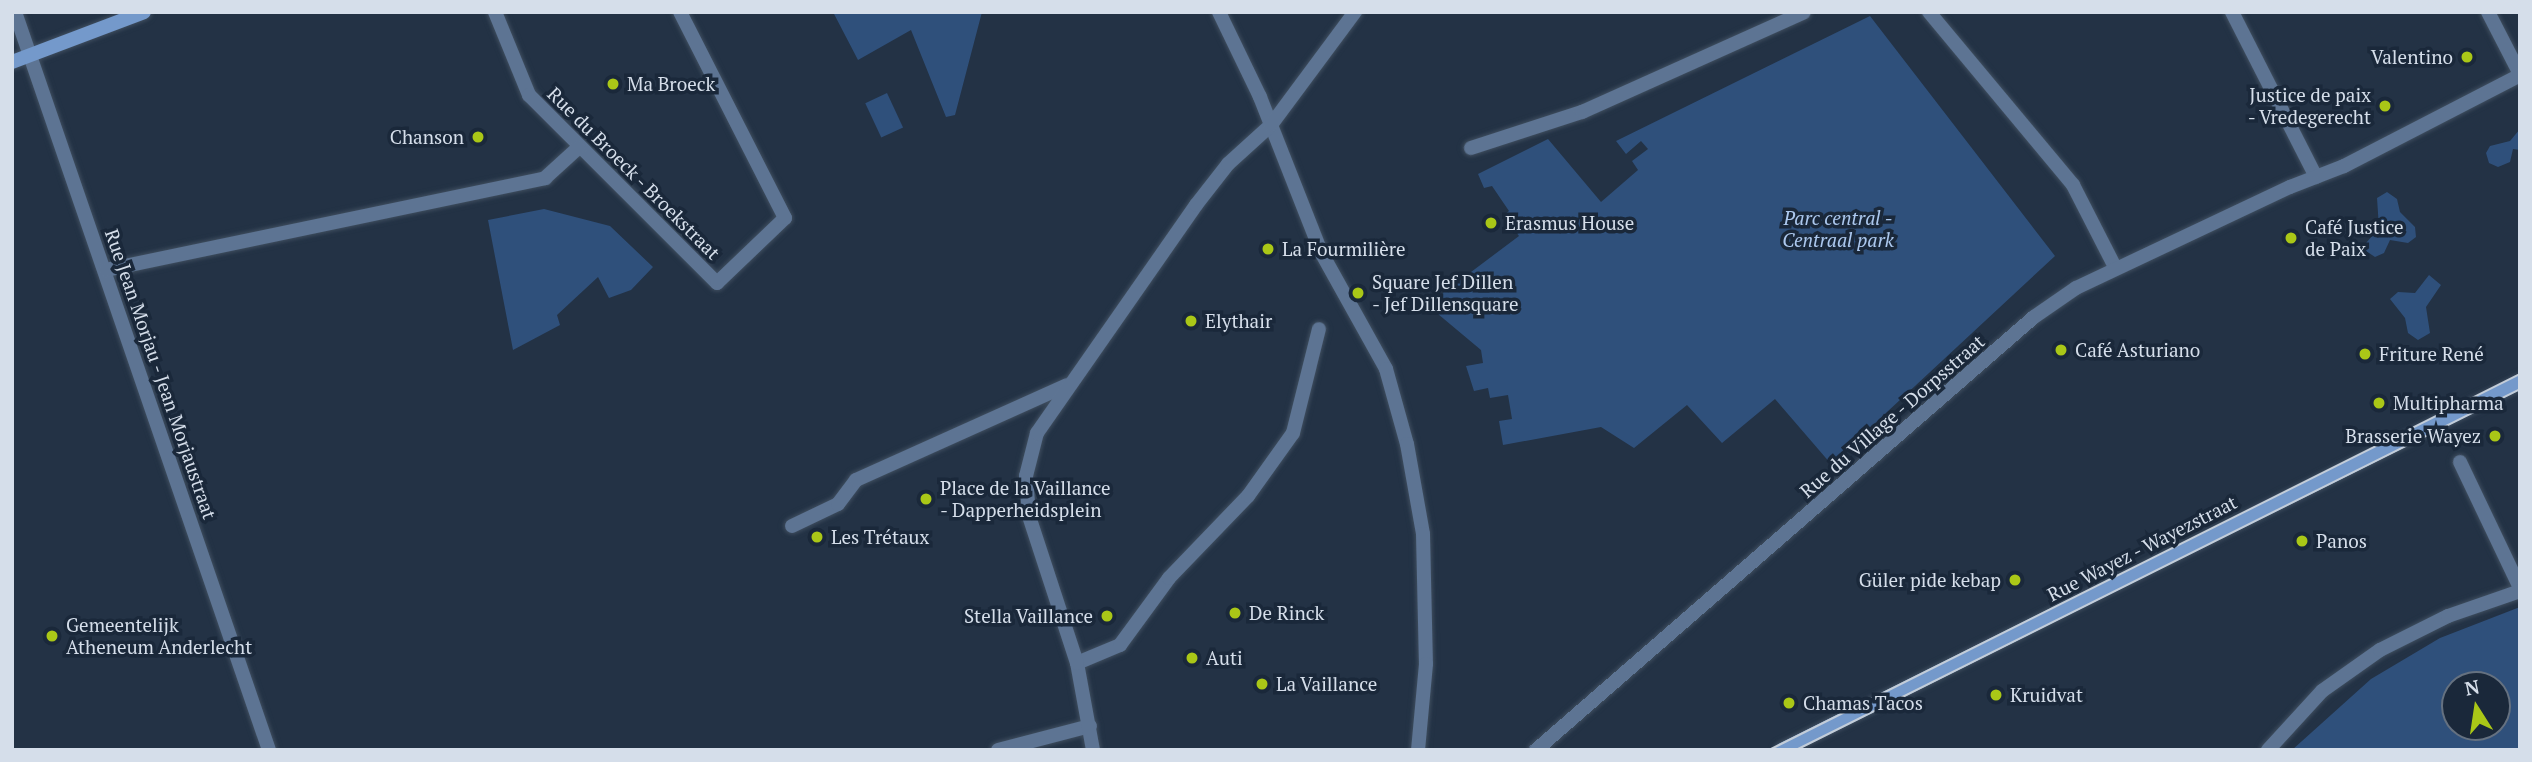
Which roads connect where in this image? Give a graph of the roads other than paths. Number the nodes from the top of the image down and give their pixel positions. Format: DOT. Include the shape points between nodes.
graph roads {
  1 [pos="15,12"];
  2 [pos="144,12"];
  3 [pos="495,12"];
  4 [pos="680,12"];
  5 [pos="1219,12"];
  6 [pos="1354,12"];
  7 [pos="1804,12"];
  8 [pos="1929,12"];
  9 [pos="2232,12"];
  10 [pos="2488,12"];
  11 [pos="30,56"];
  12 [pos="12,62"];
  13 [pos="2520,75"];
  14 [pos="1270,125"];
  15 [pos="578,148"];
  16 [pos="1472,149"];
  17 [pos="2316,177"];
  18 [pos="2115,267"];
  19 [pos="106,270"];
  20 [pos="1319,329"];
  21 [pos="2520,382"];
  22 [pos="1068,384"];
  23 [pos="2460,462"];
  24 [pos="792,527"];
  25 [pos="2520,589"];
  26 [pos="1077,663"];
  27 [pos="1090,726"];
  28 [pos="268,750"];
  29 [pos="998,750"];
  30 [pos="1093,750"];
  31 [pos="1418,750"];
  32 [pos="1536,750"];
  33 [pos="1782,750"];
  34 [pos="2268,750"];
  1 -- 11 [label="street, Rue Jean Morjau - Jean Morjaustraat"];
  2 -- 11 [label="street"];
  3 -- 15 [label="street, Rue du Broeck - Broekstraat" via="528,95"];
  4 -- 15 [label="street, Rue du Broeck - Broekstraat" via="785,218 717,283"];
  5 -- 14 [label="street"];
  6 -- 14 [label="street"];
  7 -- 16 [label="street" via="1582,113"];
  8 -- 18 [label="street" via="2073,185"];
  9 -- 17 [label="street"];
  10 -- 13 [label="street"];
  11 -- 12 [label="street"];
  11 -- 19 [label="street, Rue Jean Morjau - Jean Morjaustraat"];
  13 -- 17 [label="street, Rue du Village - Dorpsstraat"];
  14 -- 22 [label="street" via="1228,164"];
  14 -- 31 [label="street" via="1321,252 1386,369 1407,444 1423,534 1426,664"];
  15 -- 19 [label="street" via="545,178"];
  17 -- 18 [label="street, Rue du Village - Dorpsstraat"];
  18 -- 32 [label="street, Rue du Village - Dorpsstraat" via="2034,317"];
  19 -- 28 [label="street, Rue Jean Morjau - Jean Morjaustraat"];
  20 -- 26 [label="street" via="1293,433 1248,496 1169,578 1120,645"];
  21 -- 33 [label="street, Rue Wayez - Wayezstraat"];
  22 -- 24 [label="street" via="856,480 838,504"];
  22 -- 26 [label="street" via="1043,423 1026,476 1029,516"];
  23 -- 25 [label="street"];
  25 -- 34 [label="street" via="2448,616 2380,650 2322,691"];
  26 -- 27 [label="street"];
  27 -- 29 [label="street"];
  27 -- 30 [label="street"];
}
